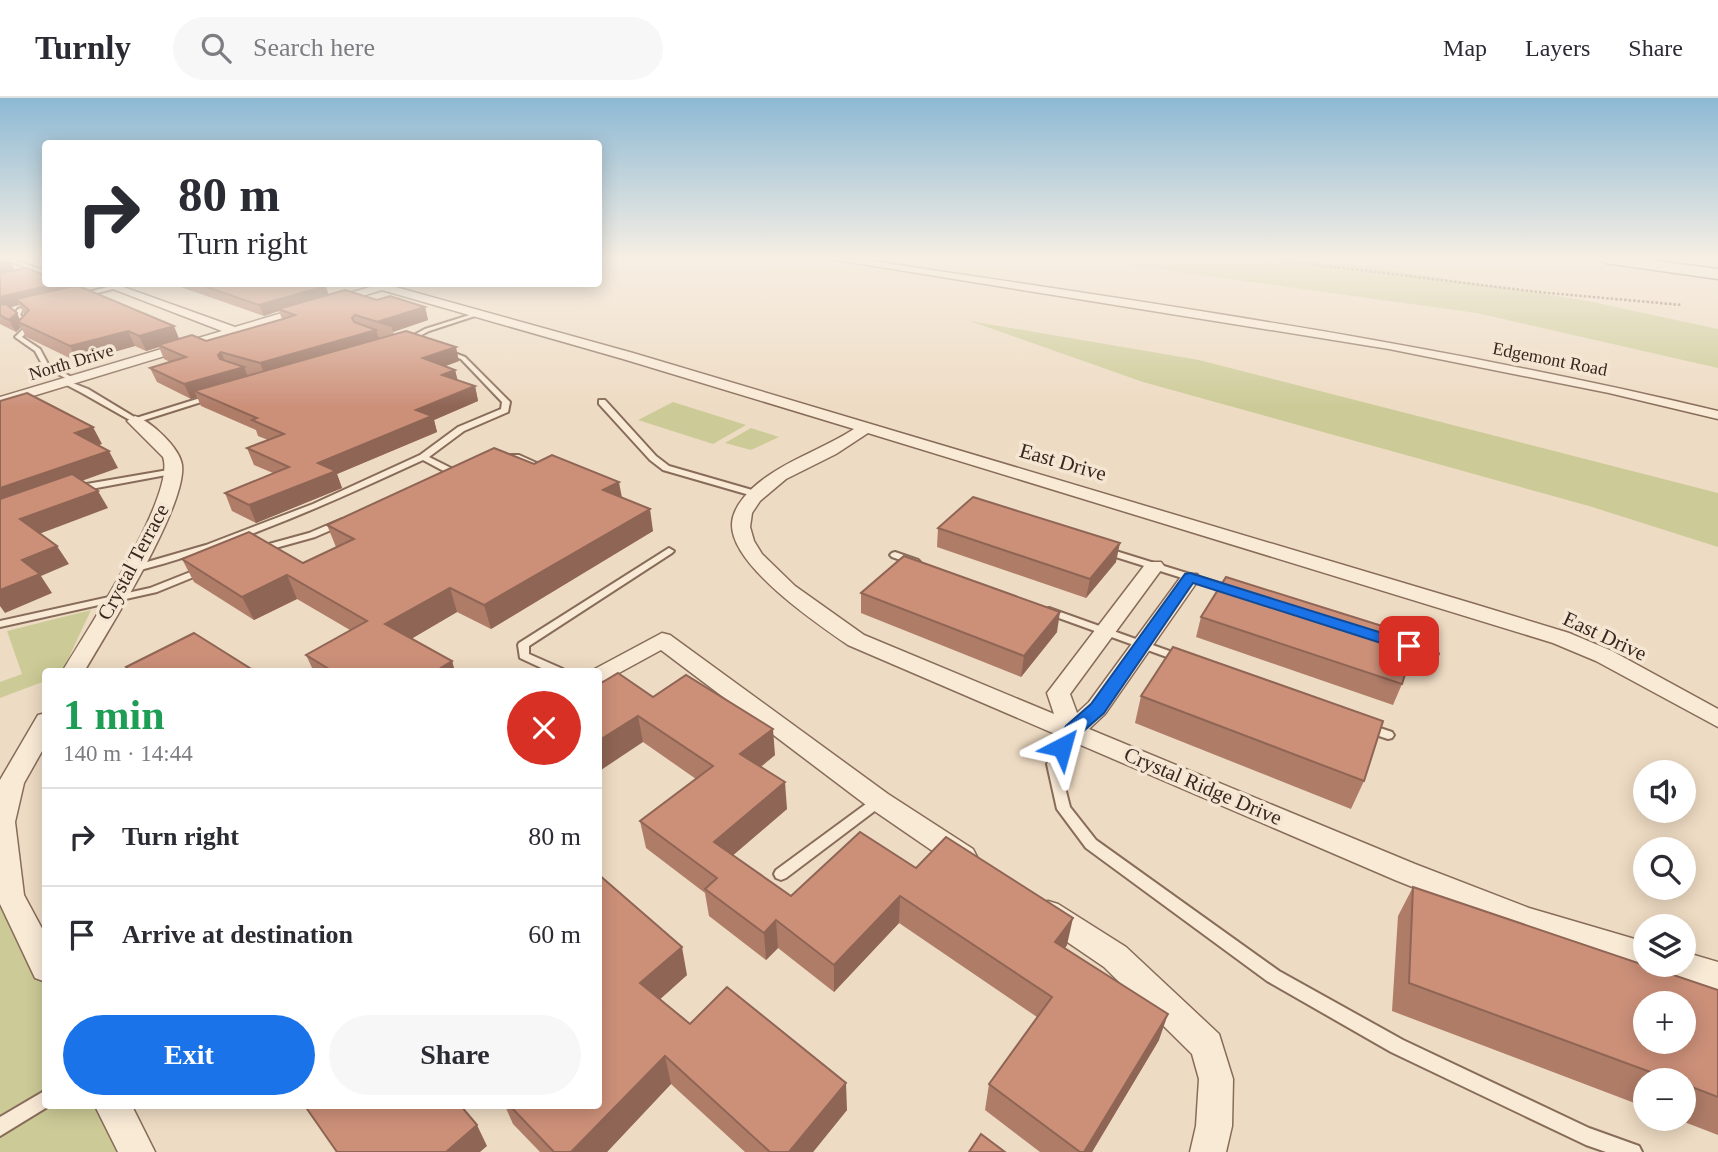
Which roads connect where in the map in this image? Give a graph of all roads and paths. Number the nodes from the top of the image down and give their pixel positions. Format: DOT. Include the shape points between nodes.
graph roads {
  1 [pos="27,308"];
  2 [pos="174,308"];
  3 [pos="307,308"];
  4 [pos="459,308"];
  5 [pos="1157,308"];
  6 [pos="20,310"];
  7 [pos="10,312"];
  8 [pos="478,314"];
  9 [pos="234,331"];
  10 [pos="410,340"];
  11 [pos="396,344"];
  12 [pos="424,344"];
  13 [pos="437,349"];
  14 [pos="69,381"];
  15 [pos="224,394"];
  16 [pos="0,402"];
  17 [pos="602,402"];
  18 [pos="1718,415"];
  19 [pos="135,421"];
  20 [pos="859,426"];
  21 [pos="423,457"];
  22 [pos="490,457"];
  23 [pos="466,467"];
  24 [pos="550,470"];
  25 [pos="174,471"];
  26 [pos="454,472"];
  27 [pos="442,478"];
  28 [pos="63,493"];
  29 [pos="756,494"];
  30 [pos="348,520"];
  31 [pos="1089,545"];
  32 [pos="254,551"];
  33 [pos="669,551"];
  34 [pos="895,555"];
  35 [pos="217,564"];
  36 [pos="921,564"];
  37 [pos="1154,566"];
  38 [pos="131,570"];
  39 [pos="1190,578"];
  40 [pos="1241,594"];
  41 [pos="113,601"];
  42 [pos="1038,607"];
  43 [pos="0,624"];
  44 [pos="1104,631"];
  45 [pos="1394,642"];
  46 [pos="1142,645"];
  47 [pos="1433,654"];
  48 [pos="1194,664"];
  49 [pos="75,668"];
  50 [pos="550,668"];
  51 [pos="602,673"];
  52 [pos="1718,719"];
  53 [pos="1362,726"];
  54 [pos="42,728"];
  55 [pos="1072,731"];
  56 [pos="1388,735"];
  57 [pos="878,801"];
  58 [pos="980,868"];
  59 [pos="781,874"];
  60 [pos="1025,898"];
  61 [pos="1633,951"];
  62 [pos="39,955"];
  63 [pos="1696,970"];
  64 [pos="1718,976"];
  65 [pos="42,1101"];
  66 [pos="115,1109"];
  67 [pos="0,1127"];
  68 [pos="137,1152"];
  69 [pos="1208,1152"];
  70 [pos="1633,1152"];
  1 -- 6 [label="lane"];
  2 -- 9 [label="street"];
  3 -- 9 [label="street, North Drive"];
  4 -- 8 [label="street, East Drive"];
  5 -- 18 [label="street, Edgemont Road" via="1326,334 1593,385"];
  6 -- 7 [label="lane"];
  6 -- 14 [label="lane" via="17,315 30,325 18,337 38,350 45,365"];
  8 -- 10 [label="lane"];
  8 -- 20 [label="street, East Drive"];
  9 -- 14 [label="street, North Drive"];
  10 -- 11 [label="lane"];
  10 -- 12 [label="lane"];
  13 -- 21 [label="lane" via="463,358 506,402 505,410 461,429"];
  14 -- 16 [label="street, North Drive"];
  14 -- 19 [label="lane"];
  15 -- 19 [label="lane"];
  17 -- 29 [label="lane" via="666,468"];
  19 -- 25 [label="street" via="170,453"];
  20 -- 29 [label="street, Crystal Ridge Drive" via="826,453 808,458"];
  20 -- 52 [label="street, East Drive" via="1561,638 1604,656"];
  21 -- 26 [label="lane"];
  21 -- 38 [label="lane" via="274,525"];
  22 -- 24 [label="lane" via="516,457"];
  23 -- 26 [label="lane"];
  25 -- 28 [label="lane" via="88,484"];
  25 -- 38 [label="street, Crystal Terrace" via="165,502"];
  26 -- 27 [label="lane"];
  29 -- 55 [label="street, Crystal Ridge Drive" via="743,513 741,527 747,549 822,618 856,640"];
  30 -- 32 [label="lane"];
  31 -- 37 [label="lane"];
  33 -- 50 [label="lane" via="523,645 524,656"];
  34 -- 36 [label="lane"];
  35 -- 41 [label="lane"];
  37 -- 39 [label="lane"];
  37 -- 44 [label="street"];
  38 -- 41 [label="street, Crystal Terrace"];
  39 -- 40 [label="lane"];
  39 -- 46 [label="street"];
  41 -- 43 [label="lane"];
  41 -- 49 [label="street, Crystal Terrace"];
  42 -- 44 [label="lane"];
  44 -- 46 [label="lane"];
  44 -- 55 [label="street" via="1058,693"];
  45 -- 47 [label="lane"];
  46 -- 48 [label="lane"];
  46 -- 55 [label="street" via="1097,708"];
  51 -- 57 [label="street" via="662,640"];
  53 -- 56 [label="lane"];
  54 -- 62 [label="street" via="11,783 2,822 10,895"];
  55 -- 61 [label="street, Crystal Ridge Drive" via="1525,919"];
  55 -- 70 [label="lane" via="1053,764 1064,809 1091,844 1273,976 1397,1046 1586,1136"];
  57 -- 58 [label="street"];
  57 -- 59 [label="lane"];
  60 -- 69 [label="street" via="1115,957 1207,1045 1216,1079"];
  63 -- 64 [label="street"];
  65 -- 67 [label="lane"];
  66 -- 68 [label="street"];
}
